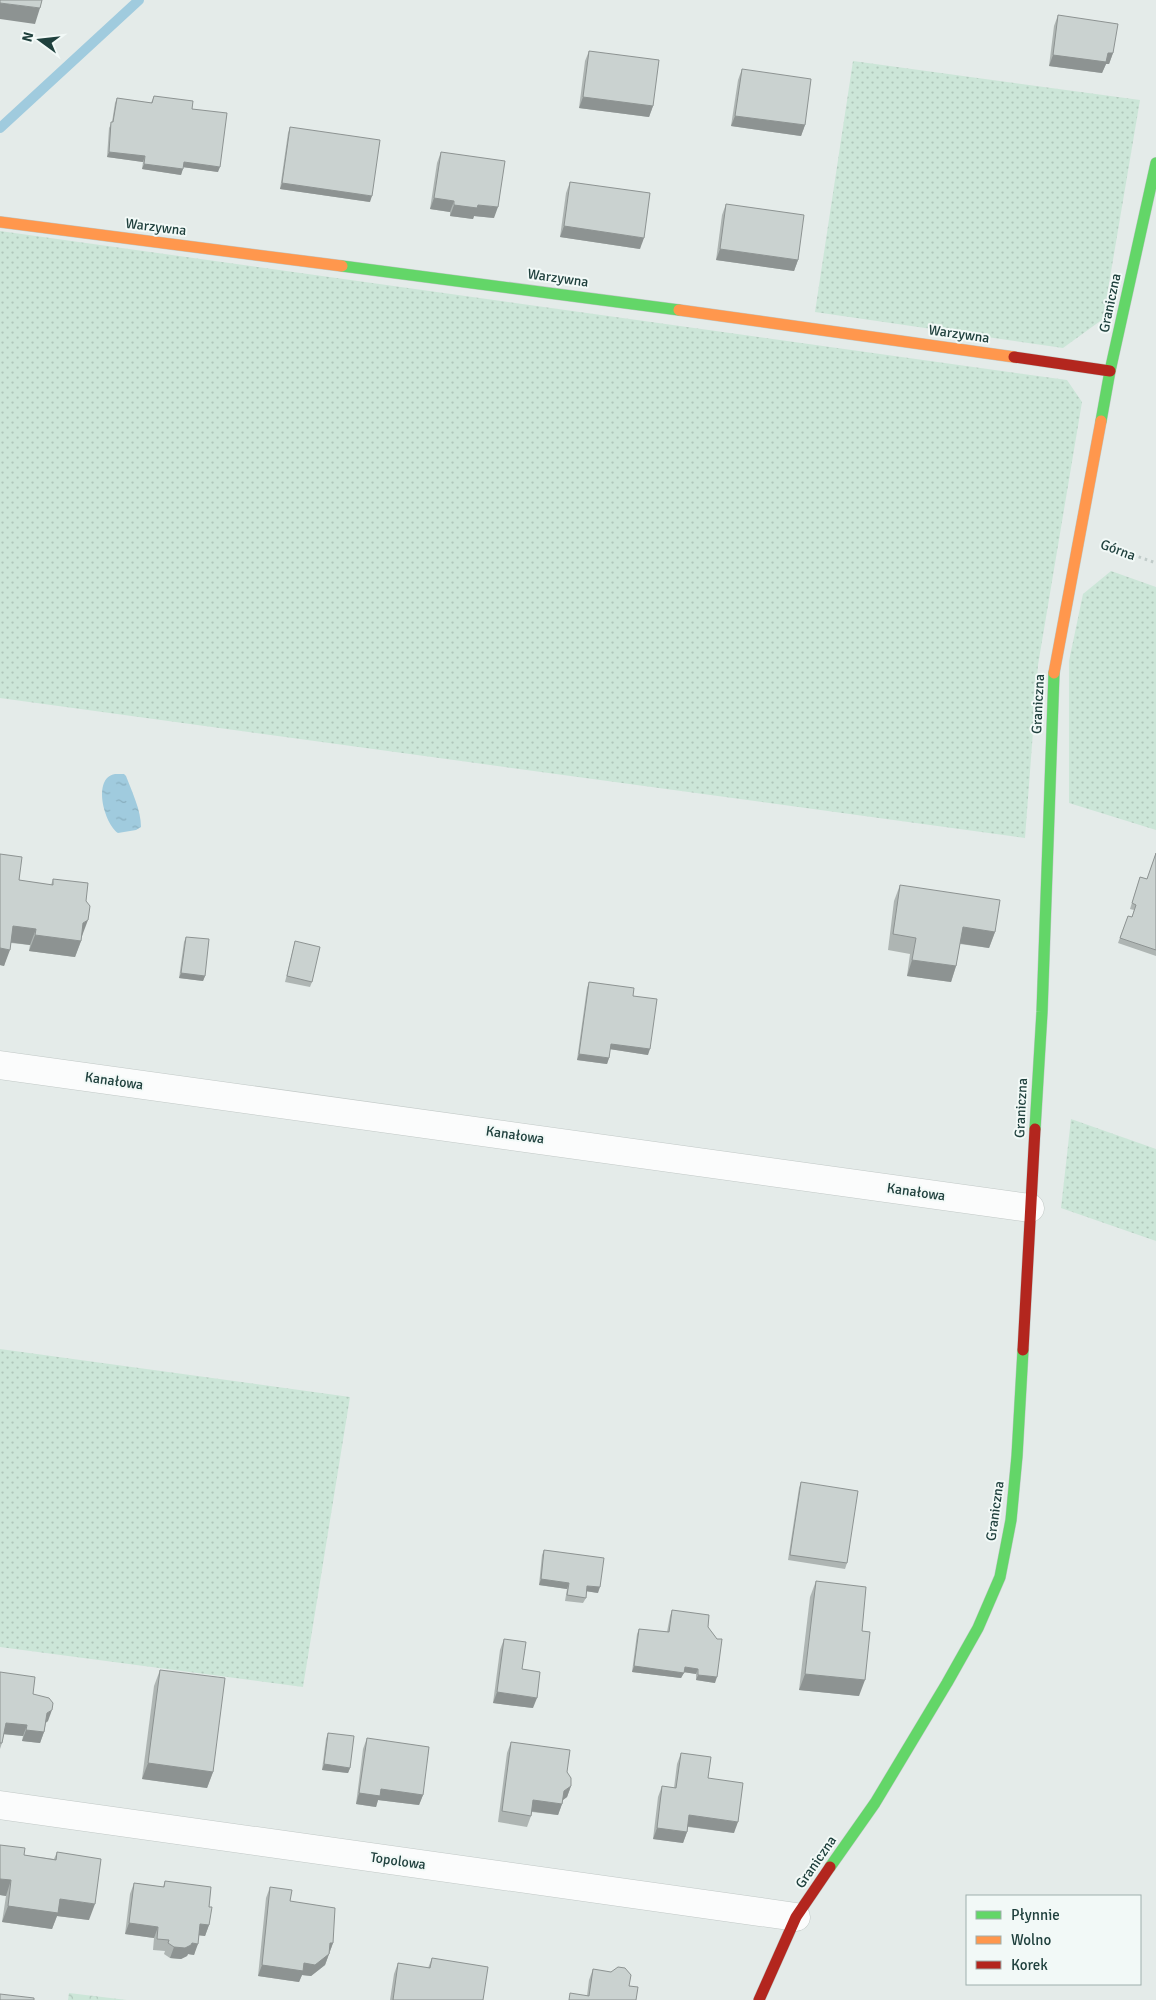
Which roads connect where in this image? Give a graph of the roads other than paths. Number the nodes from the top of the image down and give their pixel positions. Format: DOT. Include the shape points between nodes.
graph roads {
  1 [pos="1156,162"];
  2 [pos="0,222"];
  3 [pos="1110,371"];
  4 [pos="0,1065"];
  5 [pos="1030,1208"];
  6 [pos="0,1804"];
  7 [pos="796,1917"];
  8 [pos="759,2000"];
  1 -- 3 [label="street, Graniczna"];
  2 -- 3 [label="street, Warzywna" via="695,312"];
  3 -- 5 [label="street, Graniczna" via="1054,675 1042,1012"];
  4 -- 5 [label="street, Kanałowa"];
  5 -- 7 [label="street, Graniczna" via="1018,1456 1011,1520 1000,1576 978,1628 948,1683 875,1803"];
  6 -- 7 [label="street, Topolowa"];
  7 -- 8 [label="street, Graniczna"];
}
